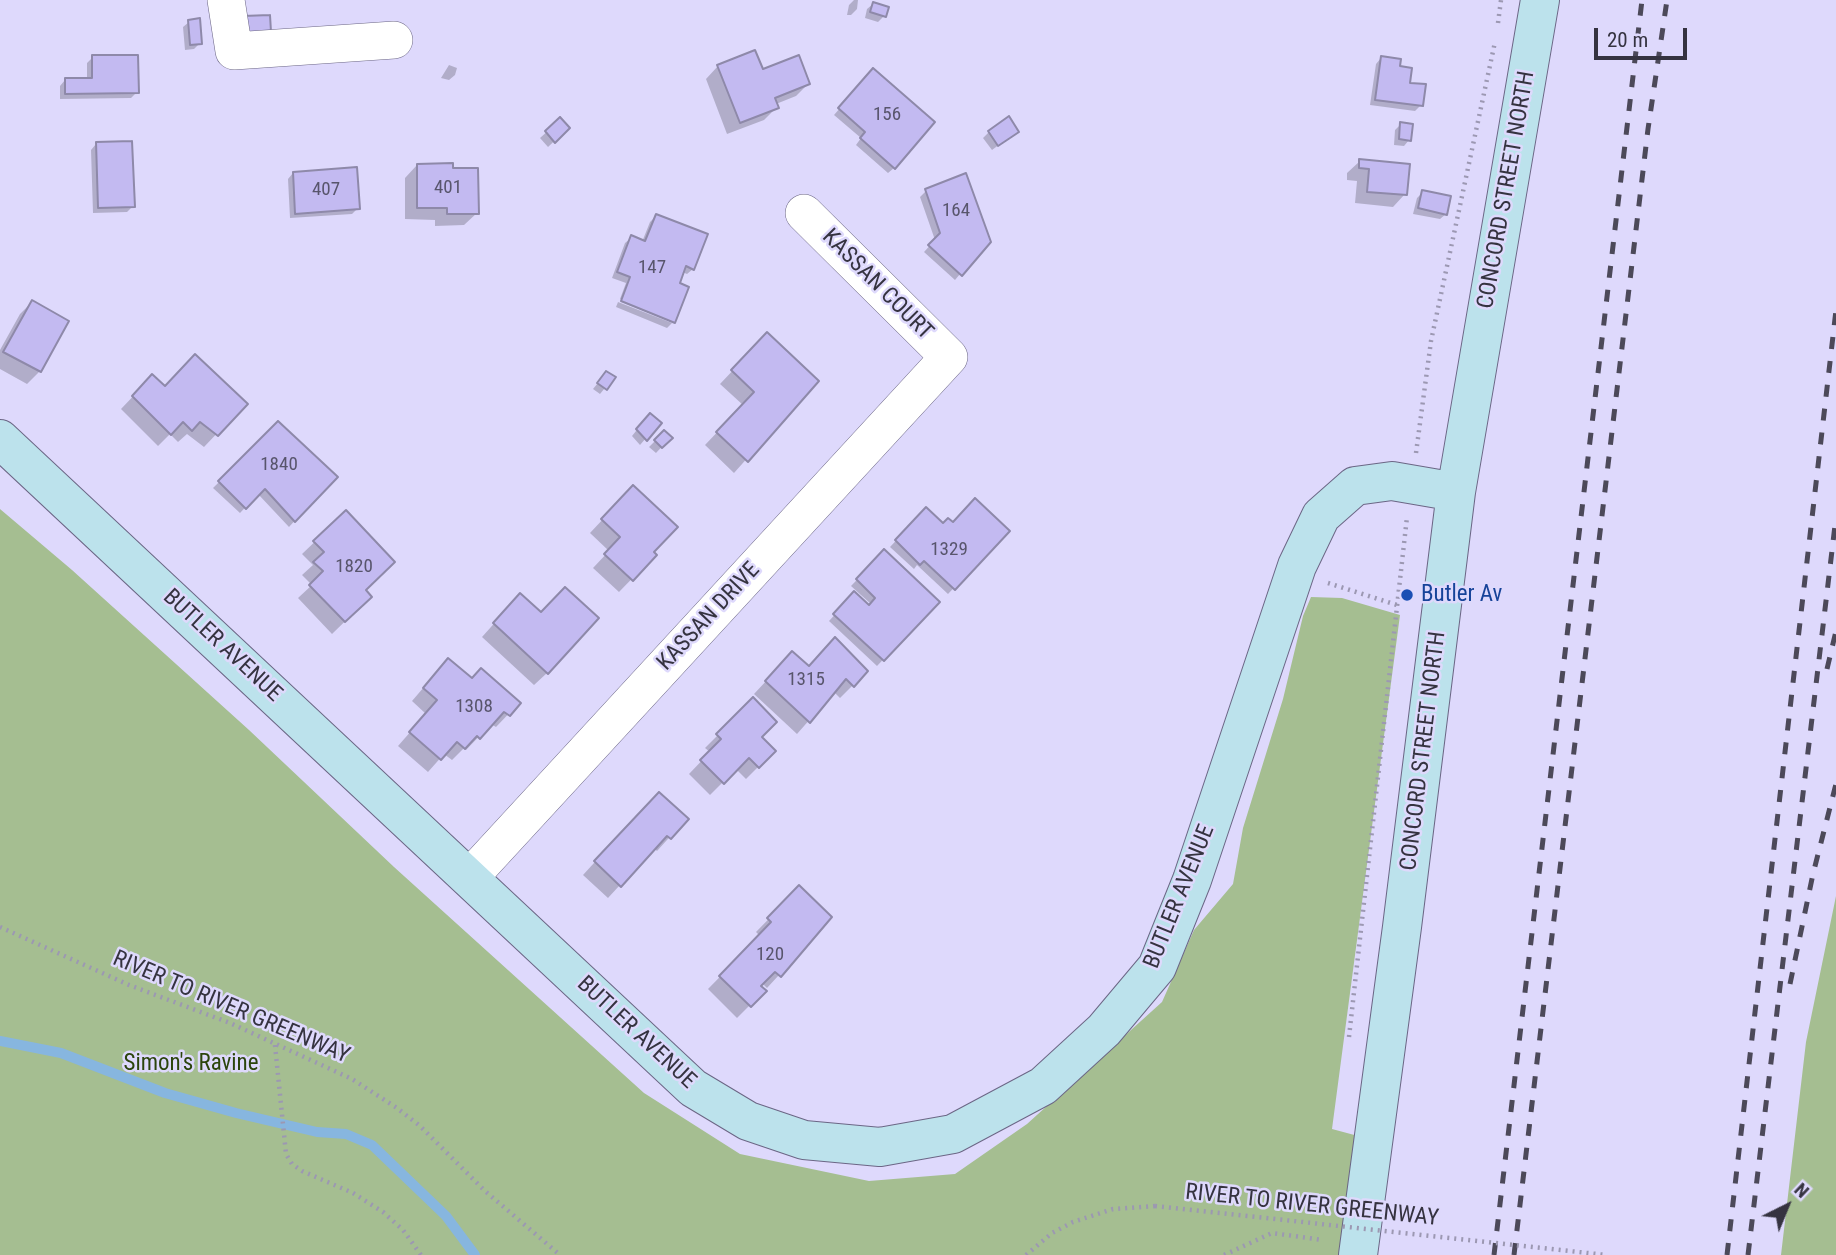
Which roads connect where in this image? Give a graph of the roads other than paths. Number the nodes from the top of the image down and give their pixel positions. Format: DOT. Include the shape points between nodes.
graph roads {
  1 [pos="226,0"];
  2 [pos="1540,0"];
  3 [pos="394,40"];
  4 [pos="804,213"];
  5 [pos="949,357"];
  6 [pos="0,439"];
  7 [pos="1456,492"];
  8 [pos="470,877"];
  9 [pos="1340,1251"];
  1 -- 3 [label="street" via="234,51"];
  2 -- 7 [label="street, CONCORD STREET NORTH"];
  4 -- 5 [label="street, KASSAN COURT"];
  5 -- 8 [label="street, KASSAN DRIVE"];
  6 -- 8 [label="street, BUTLER AVENUE"];
  7 -- 8 [label="street, BUTLER AVENUE" via="1392,481 1355,486 1321,516 1297,566 1192,880 1157,967 1104,1030 1043,1086 953,1134 880,1147 804,1140 748,1121 693,1088"];
  7 -- 9 [label="street, CONCORD STREET NORTH" via="1404,914"];
}
